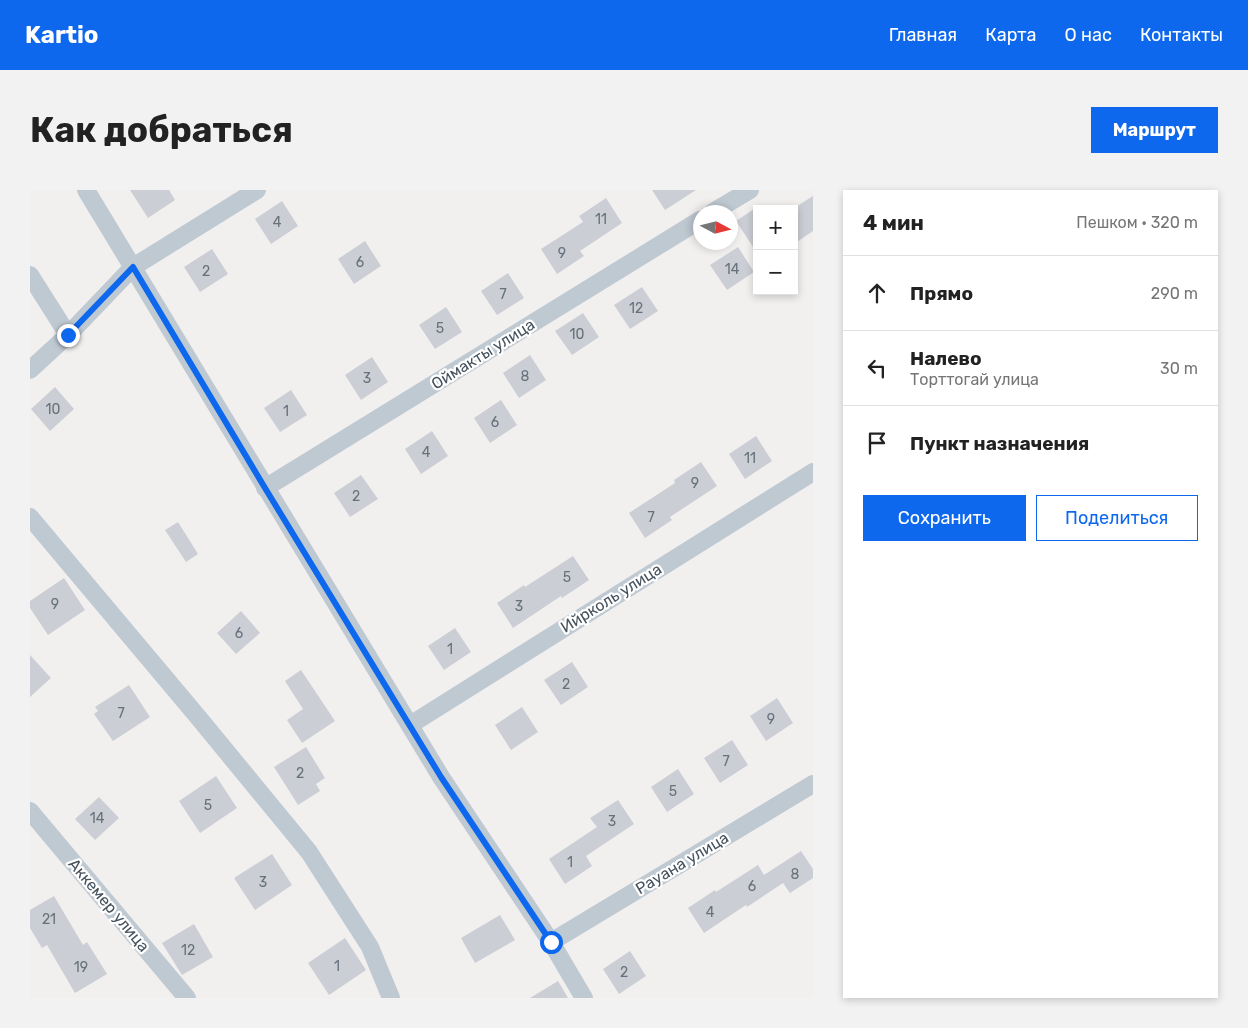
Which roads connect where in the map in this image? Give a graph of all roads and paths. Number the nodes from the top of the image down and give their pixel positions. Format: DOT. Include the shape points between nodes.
graph roads {
  1 [pos="86,190"];
  2 [pos="257,190"];
  3 [pos="750,190"];
  4 [pos="725,205"];
  5 [pos="693,224"];
  6 [pos="133,267"];
  7 [pos="30,275"];
  8 [pos="68,335"];
  9 [pos="30,370"];
  10 [pos="813,472"];
  11 [pos="265,488"];
  12 [pos="30,517"];
  13 [pos="410,725"];
  14 [pos="813,784"];
  15 [pos="30,812"];
  16 [pos="551,942"];
  17 [pos="188,998"];
  18 [pos="391,998"];
  19 [pos="584,998"];
  1 -- 6 [label="street"];
  2 -- 6 [label="street"];
  3 -- 4 [label="street"];
  5 -- 11 [label="street, Оймакты улица"];
  6 -- 8 [label="street"];
  6 -- 11 [label="street"];
  7 -- 8 [label="street"];
  8 -- 9 [label="street"];
  10 -- 13 [label="street, Ийрколь улица"];
  11 -- 13 [label="street"];
  12 -- 18 [label="street" via="309,852 370,947"];
  13 -- 16 [label="street"];
  14 -- 16 [label="street, Рауана улица"];
  15 -- 17 [label="street, Аккемер улица"];
  16 -- 19 [label="street"];
}
